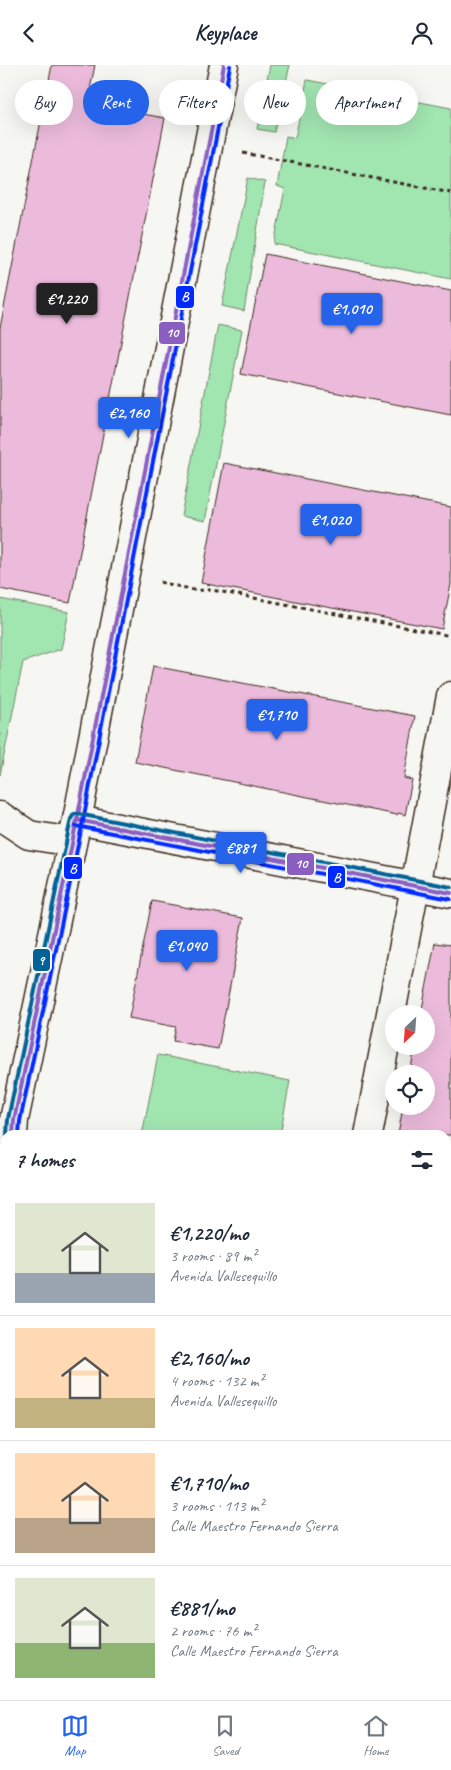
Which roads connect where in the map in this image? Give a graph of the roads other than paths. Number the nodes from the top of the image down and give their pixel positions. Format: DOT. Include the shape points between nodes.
graph roads {
  1 [pos="224,65"];
  2 [pos="451,697"];
  3 [pos="0,816"];
  4 [pos="74,831"];
  5 [pos="414,886"];
  6 [pos="451,893"];
  7 [pos="13,1130"];
  8 [pos="369,1130"];
  1 -- 4 [label="street"];
  2 -- 5 [label="street"];
  3 -- 4 [label="street" via="29,835"];
  4 -- 5 [label="street"];
  4 -- 7 [label="street"];
  5 -- 6 [label="street"];
  5 -- 8 [label="street"];
}
